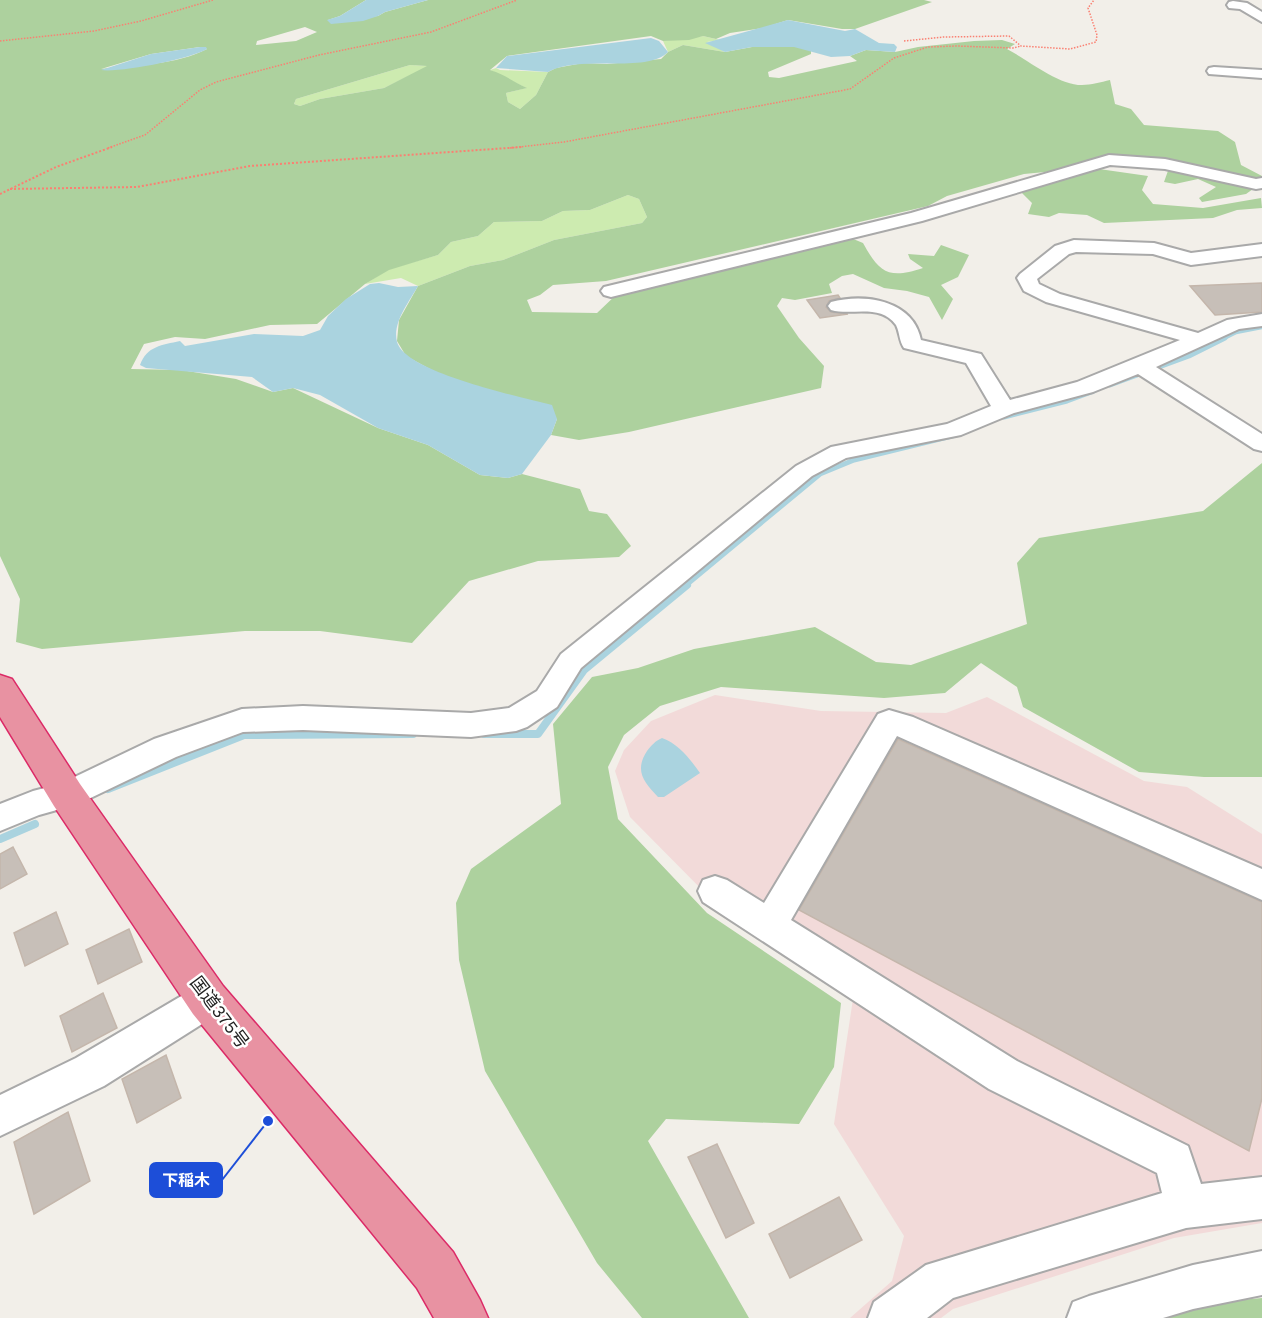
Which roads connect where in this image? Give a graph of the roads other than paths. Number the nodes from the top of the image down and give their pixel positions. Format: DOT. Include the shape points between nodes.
graph roads {
  1 [pos="1233,5"];
  2 [pos="1262,18"];
  3 [pos="1214,71"];
  4 [pos="1262,74"];
  5 [pos="1259,183"];
  6 [pos="1262,250"];
  7 [pos="611,291"];
  8 [pos="838,306"];
  9 [pos="1262,320"];
  10 [pos="1198,339"];
  11 [pos="1147,370"];
  12 [pos="1006,408"];
  13 [pos="1262,444"];
  14 [pos="0,688"];
  15 [pos="67,795"];
  16 [pos="0,818"];
  17 [pos="1262,885"];
  18 [pos="715,891"];
  19 [pos="769,926"];
  20 [pos="208,1000"];
  21 [pos="0,1116"];
  22 [pos="1262,1198"];
  23 [pos="1186,1207"];
  24 [pos="1262,1273"];
  25 [pos="462,1318"];
  26 [pos="890,1318"];
  27 [pos="1089,1318"];
  1 -- 2 [label="street" via="1243,6"];
  3 -- 4 [label="street"];
  5 -- 7 [label="street" via="1132,160 1109,160 916,217"];
  6 -- 10 [label="street" via="1191,259 1154,249 1074,246 1062,250 1027,278 1031,287 1053,298"];
  8 -- 12 [label="street" via="888,309 906,323 911,344 974,358"];
  9 -- 10 [label="street" via="1234,324"];
  10 -- 11 [label="street"];
  11 -- 12 [label="street"];
  11 -- 13 [label="street"];
  12 -- 15 [label="street" via="954,429 839,452 804,471 571,662 547,699 516,719 471,725 303,718 243,721 165,748"];
  14 -- 15 [label="highway, 国道375号"];
  15 -- 16 [label="street"];
  15 -- 20 [label="highway, 国道375号"];
  17 -- 19 [label="street" via="902,724 889,722"];
  18 -- 19 [label="street"];
  19 -- 23 [label="street" via="1003,1075 1174,1160"];
  20 -- 21 [label="street" via="90,1072"];
  20 -- 25 [label="highway, 国道375号" via="435,1270"];
  22 -- 23 [label="street"];
  23 -- 26 [label="street" via="941,1280"];
  24 -- 27 [label="street" via="1193,1287"];
}
